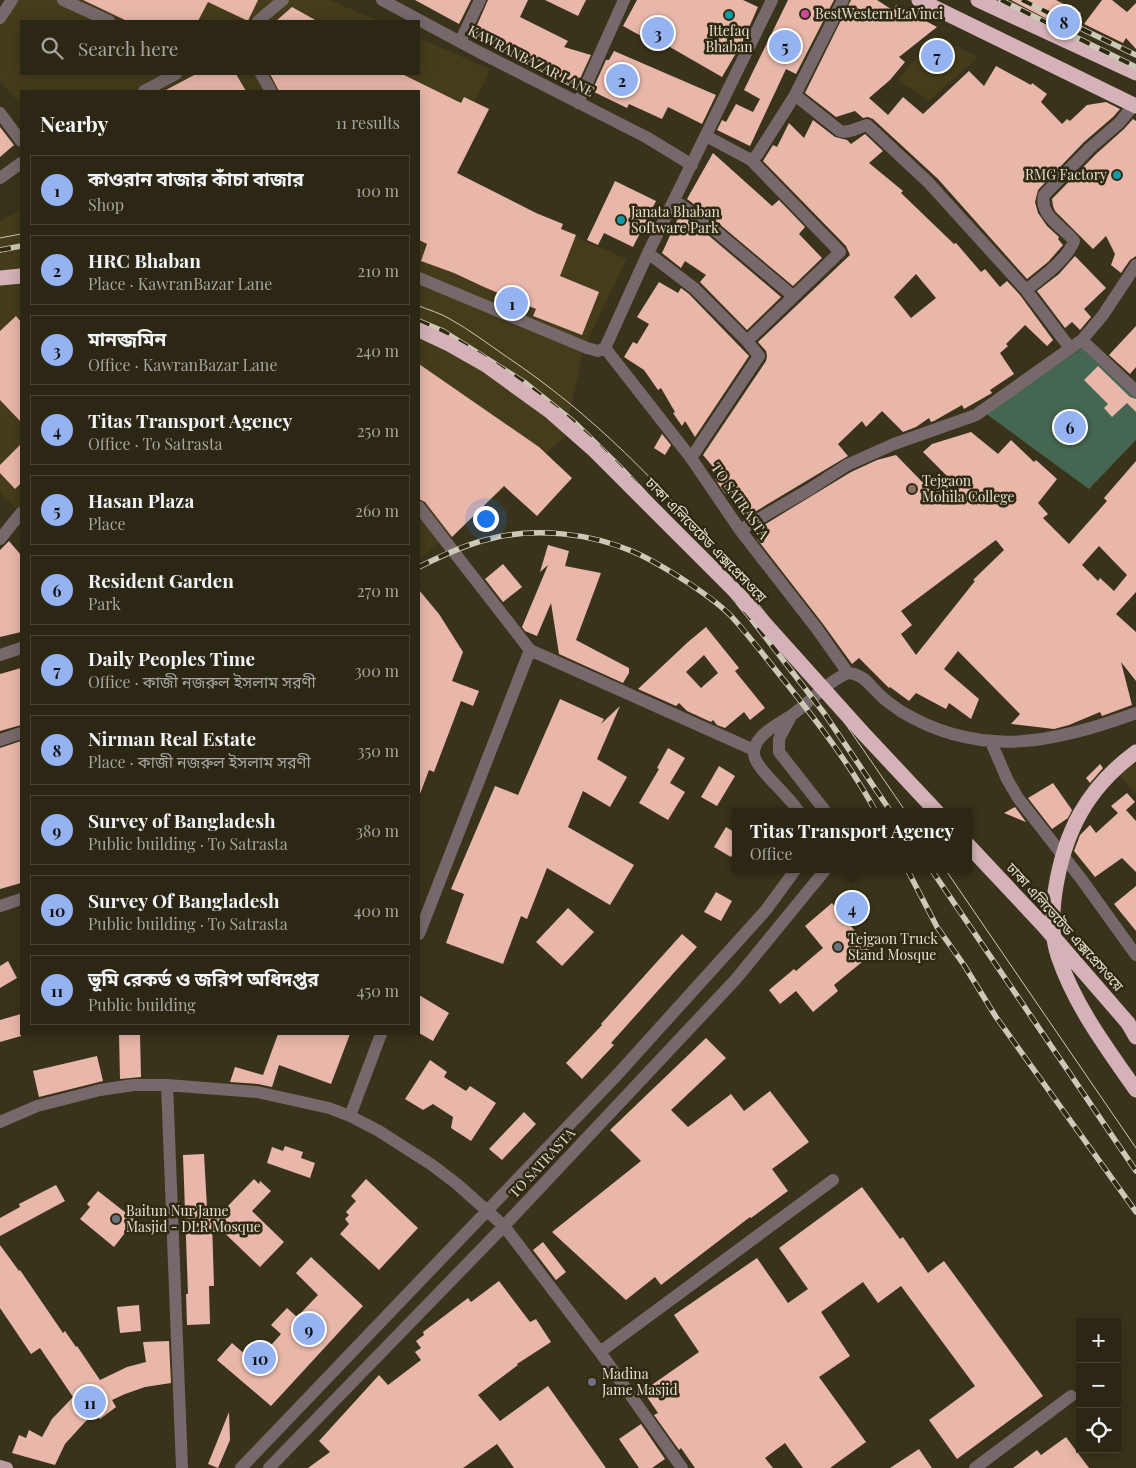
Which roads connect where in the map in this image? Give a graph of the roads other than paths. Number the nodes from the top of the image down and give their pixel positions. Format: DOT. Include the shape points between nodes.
graph roads {
  1 [pos="12,0"];
  2 [pos="63,0"];
  3 [pos="283,0"];
  4 [pos="382,0"];
  5 [pos="480,0"];
  6 [pos="624,0"];
  7 [pos="772,0"];
  8 [pos="843,0"];
  9 [pos="919,0"];
  10 [pos="978,0"];
  11 [pos="0,18"];
  12 [pos="107,20"];
  13 [pos="259,20"];
  14 [pos="419,20"];
  15 [pos="420,20"];
  16 [pos="460,42"];
  17 [pos="1136,72"];
  18 [pos="174,75"];
  19 [pos="262,75"];
  20 [pos="146,90"];
  21 [pos="270,90"];
  22 [pos="795,95"];
  23 [pos="578,103"];
  24 [pos="1135,105"];
  25 [pos="0,113"];
  26 [pos="706,136"];
  27 [pos="20,140"];
  28 [pos="751,160"];
  29 [pos="20,164"];
  30 [pos="692,165"];
  31 [pos="0,178"];
  32 [pos="675,201"];
  33 [pos="648,253"];
  34 [pos="1136,265"];
  35 [pos="20,276"];
  36 [pos="0,278"];
  37 [pos="420,278"];
  38 [pos="1026,290"];
  39 [pos="793,296"];
  40 [pos="420,330"];
  41 [pos="1082,340"];
  42 [pos="747,341"];
  43 [pos="605,348"];
  44 [pos="1070,348"];
  45 [pos="1136,391"];
  46 [pos="691,458"];
  47 [pos="420,507"];
  48 [pos="20,514"];
  49 [pos="740,530"];
  50 [pos="0,539"];
  51 [pos="20,648"];
  52 [pos="530,650"];
  53 [pos="0,655"];
  54 [pos="848,672"];
  55 [pos="1136,713"];
  56 [pos="791,716"];
  57 [pos="20,733"];
  58 [pos="0,740"];
  59 [pos="991,742"];
  60 [pos="754,750"];
  61 [pos="1136,752"];
  62 [pos="796,808"];
  63 [pos="823,808"];
  64 [pos="933,808"];
  65 [pos="972,849"];
  66 [pos="793,873"];
  67 [pos="823,873"];
  68 [pos="20,899"];
  69 [pos="0,906"];
  70 [pos="420,931"];
  71 [pos="1136,955"];
  72 [pos="719,964"];
  73 [pos="736,979"];
  74 [pos="1132,1028"];
  75 [pos="381,1035"];
  76 [pos="1136,1037"];
  77 [pos="167,1085"];
  78 [pos="1136,1090"];
  79 [pos="350,1116"];
  80 [pos="0,1122"];
  81 [pos="833,1180"];
  82 [pos="488,1211"];
  83 [pos="504,1226"];
  84 [pos="600,1352"];
  85 [pos="1071,1396"];
  86 [pos="0,1466"];
  87 [pos="7,1468"];
  88 [pos="182,1468"];
  89 [pos="241,1468"];
  90 [pos="269,1468"];
  91 [pos="682,1468"];
  92 [pos="975,1468"];
  1 -- 11 [label="street"];
  2 -- 12 [label="street"];
  3 -- 13 [label="street"];
  4 -- 14 [label="street, KAWRANBAZAR LANE"];
  5 -- 16 [label="street"];
  6 -- 23 [label="street"];
  7 -- 26 [label="street"];
  8 -- 22 [label="street"];
  9 -- 24 [label="highway"];
  10 -- 17 [label="highway"];
  15 -- 16 [label="street, KAWRANBAZAR LANE"];
  16 -- 23 [label="street, KAWRANBAZAR LANE"];
  18 -- 20 [label="street"];
  19 -- 21 [label="street"];
  22 -- 28 [label="street"];
  22 -- 38 [label="street" via="844,132 867,125 928,182"];
  23 -- 30 [label="street, KAWRANBAZAR LANE" via="646,137"];
  24 -- 38 [label="street" via="1044,195 1046,212 1074,241 1065,255"];
  25 -- 27 [label="street"];
  26 -- 28 [label="street"];
  26 -- 30 [label="street"];
  28 -- 39 [label="street" via="840,252"];
  29 -- 31 [label="street"];
  30 -- 32 [label="street"];
  32 -- 33 [label="street"];
  32 -- 39 [label="street"];
  33 -- 42 [label="street" via="694,288"];
  33 -- 43 [label="street"];
  34 -- 41 [label="street" via="1104,315"];
  35 -- 36 [label="highway"];
  37 -- 43 [label="street" via="587,348 598,351"];
  38 -- 44 [label="street"];
  39 -- 42 [label="street"];
  40 -- 64 [label="highway, ঢাকা এলিভেটেড এক্সপ্রেসওয়ে, bridge" via="486,365 544,407 592,449 740,596"];
  41 -- 44 [label="street"];
  41 -- 45 [label="street"];
  42 -- 46 [label="street" via="759,356"];
  43 -- 46 [label="street, TO SATRASTA"];
  44 -- 49 [label="street" via="976,415 894,444 847,465"];
  46 -- 49 [label="street, TO SATRASTA"];
  47 -- 52 [label="street"];
  48 -- 50 [label="street"];
  49 -- 54 [label="street, TO SATRASTA"];
  51 -- 53 [label="street"];
  52 -- 60 [label="street"];
  52 -- 70 [label="street"];
  54 -- 56 [label="street"];
  54 -- 59 [label="street" via="861,676 882,698 932,728"];
  55 -- 59 [label="street" via="1108,724 1050,738"];
  56 -- 60 [label="street" via="765,733"];
  56 -- 63 [label="street" via="779,739 779,752"];
  57 -- 58 [label="street"];
  59 -- 71 [label="street" via="1018,798"];
  60 -- 62 [label="street" via="758,765"];
  61 -- 78 [label="highway, bridge" via="1109,774 1075,822 1064,847 1052,914 1058,955 1069,983 1088,1020"];
  65 -- 74 [label="highway, ঢাকা এলিভেটেড এক্সপ্রেসওয়ে, bridge"];
  66 -- 72 [label="street"];
  67 -- 73 [label="street, TO SATRASTA"];
  68 -- 69 [label="street"];
  72 -- 73 [label="street"];
  72 -- 82 [label="street"];
  73 -- 83 [label="street, TO SATRASTA"];
  74 -- 76 [label="highway, ঢাকা এলিভেটেড এক্সপ্রেসওয়ে"];
  75 -- 79 [label="street"];
  77 -- 79 [label="street" via="256,1092 329,1108"];
  77 -- 80 [label="street" via="133,1085 92,1092 37,1106"];
  77 -- 88 [label="street"];
  79 -- 82 [label="street" via="432,1164"];
  81 -- 84 [label="street"];
  82 -- 83 [label="street"];
  82 -- 89 [label="street"];
  83 -- 84 [label="street"];
  83 -- 90 [label="street, TO SATRASTA"];
  84 -- 91 [label="street"];
  85 -- 92 [label="street"];
  86 -- 87 [label="main road"];
}
